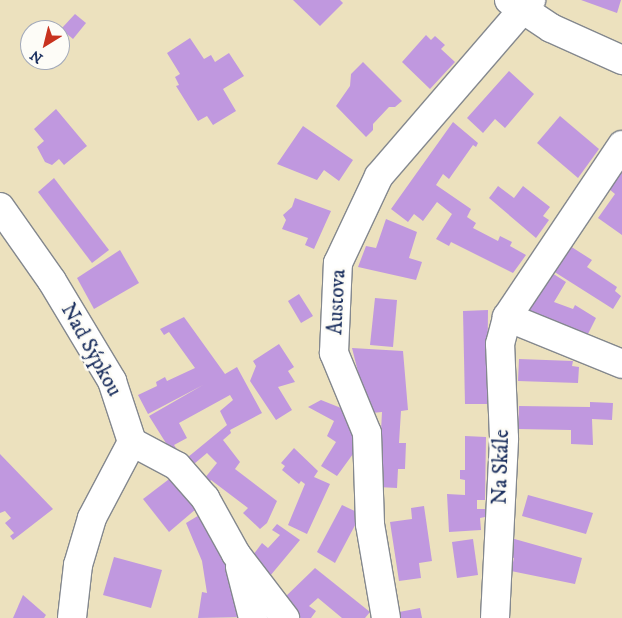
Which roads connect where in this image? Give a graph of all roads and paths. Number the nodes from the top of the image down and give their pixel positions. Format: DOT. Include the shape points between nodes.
graph roads {
  1 [pos="521,4"];
  2 [pos="622,60"];
  3 [pos="622,145"];
  4 [pos="0,207"];
  5 [pos="508,318"];
  6 [pos="622,364"];
  7 [pos="132,442"];
  8 [pos="236,554"];
  9 [pos="72,618"];
  10 [pos="253,618"];
  11 [pos="285,618"];
  12 [pos="386,618"];
  13 [pos="495,618"];
  1 -- 2 [label="street" via="551,28"];
  1 -- 12 [label="street, Austova" via="379,176 338,263 334,353 367,433 370,524"];
  3 -- 5 [label="street, Na Skále"];
  4 -- 7 [label="street, Nad Sýpkou" via="52,281 112,381"];
  5 -- 6 [label="street"];
  5 -- 13 [label="street, Na Skále" via="500,344 504,438"];
  7 -- 8 [label="street" via="177,466 205,498"];
  7 -- 9 [label="street" via="92,518 78,564"];
  8 -- 10 [label="street"];
  8 -- 11 [label="street"];
}
